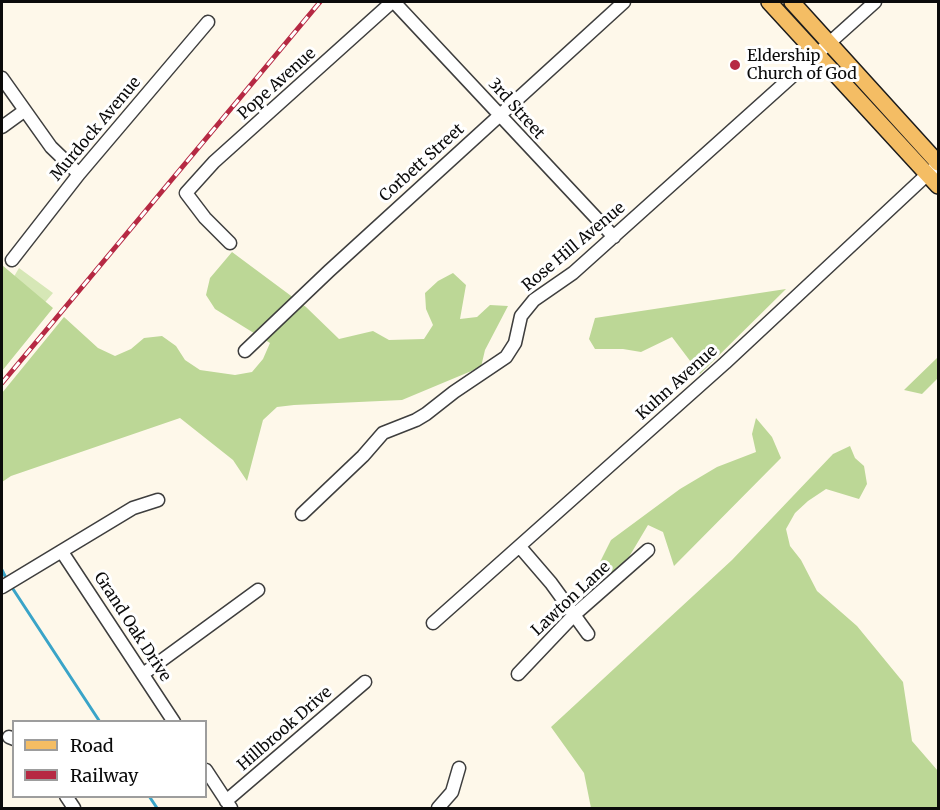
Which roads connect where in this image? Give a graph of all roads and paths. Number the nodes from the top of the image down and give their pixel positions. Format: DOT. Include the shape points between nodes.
graph roads {
  1 [pos="393,2"];
  2 [pos="624,2"];
  3 [pos="769,2"];
  4 [pos="792,2"];
  5 [pos="875,2"];
  6 [pos="208,22"];
  7 [pos="830,43"];
  8 [pos="818,54"];
  9 [pos="2,78"];
  10 [pos="24,111"];
  11 [pos="500,115"];
  12 [pos="2,127"];
  13 [pos="935,167"];
  14 [pos="79,174"];
  15 [pos="939,186"];
  16 [pos="614,237"];
  17 [pos="230,243"];
  18 [pos="12,260"];
  19 [pos="245,351"];
  20 [pos="158,500"];
  21 [pos="302,514"];
  22 [pos="520,547"];
  23 [pos="648,550"];
  24 [pos="62,552"];
  25 [pos="2,587"];
  26 [pos="258,590"];
  27 [pos="574,615"];
  28 [pos="433,623"];
  29 [pos="588,634"];
  30 [pos="143,674"];
  31 [pos="518,674"];
  32 [pos="365,682"];
  33 [pos="173,720"];
  34 [pos="459,768"];
  35 [pos="207,772"];
  36 [pos="228,805"];
  37 [pos="438,808"];
  1 -- 11 [label="street, 3rd Street"];
  1 -- 17 [label="street, Pope Avenue" via="214,162 186,193"];
  2 -- 11 [label="street, Corbett Street"];
  3 -- 8 [label="main road"];
  4 -- 7 [label="main road"];
  5 -- 7 [label="street, Rose Hill Avenue"];
  6 -- 14 [label="street, Murdock Avenue"];
  7 -- 8 [label="street, Rose Hill Avenue"];
  7 -- 13 [label="main road"];
  8 -- 13 [label="main road"];
  8 -- 16 [label="street, Rose Hill Avenue"];
  9 -- 10 [label="street"];
  10 -- 12 [label="street"];
  10 -- 14 [label="street" via="51,147"];
  11 -- 16 [label="street, 3rd Street"];
  11 -- 19 [label="street, Corbett Street"];
  13 -- 15 [label="main road"];
  13 -- 22 [label="street, Kuhn Avenue"];
  14 -- 18 [label="street, Murdock Avenue"];
  16 -- 21 [label="street, Rose Hill Avenue" via="526,308 515,343 506,357 416,420 383,433"];
  20 -- 24 [label="street" via="133,508"];
  22 -- 27 [label="street"];
  22 -- 28 [label="street, Kuhn Avenue"];
  23 -- 27 [label="street, Lawton Lane"];
  24 -- 25 [label="street"];
  24 -- 30 [label="street, Grand Oak Drive"];
  26 -- 30 [label="street"];
  27 -- 29 [label="street"];
  27 -- 31 [label="street, Lawton Lane"];
  30 -- 33 [label="street, Grand Oak Drive"];
  32 -- 36 [label="street, Hillbrook Drive"];
  34 -- 37 [label="street" via="452,792"];
  35 -- 36 [label="street"];
}
